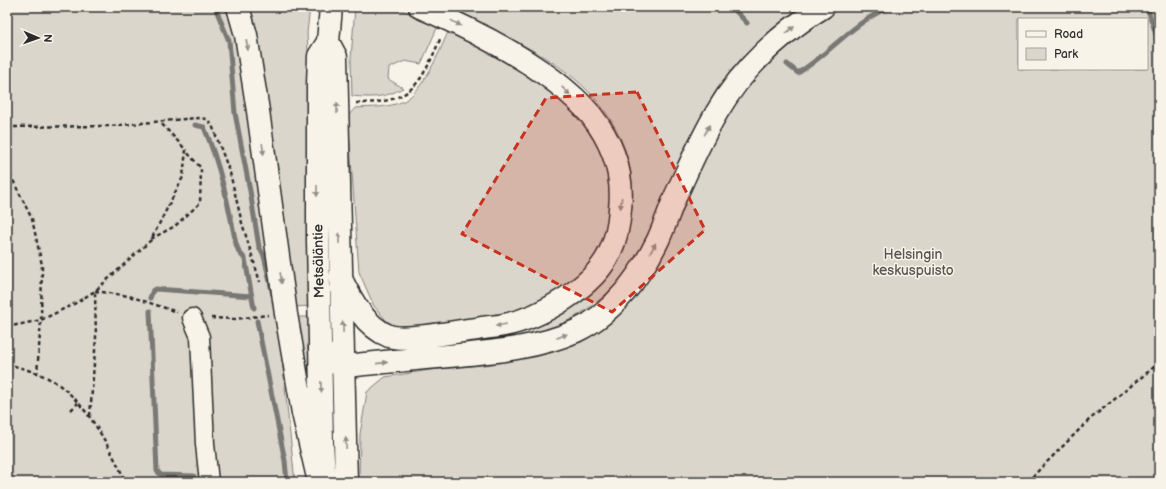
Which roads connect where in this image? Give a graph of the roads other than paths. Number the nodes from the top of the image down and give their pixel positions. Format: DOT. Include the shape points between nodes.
graph roads {
  1 [pos="238,7"];
  2 [pos="331,7"];
  3 [pos="420,7"];
  4 [pos="823,7"];
  5 [pos="328,42"];
  6 [pos="340,277"];
  7 [pos="192,318"];
  8 [pos="320,348"];
  9 [pos="344,366"];
  10 [pos="209,482"];
  11 [pos="319,482"];
  12 [pos="325,482"];
  13 [pos="346,482"];
  1 -- 11 [label="main road, one-way" via="246,35 258,111 286,314 303,413"];
  2 -- 5 [label="main road, Metsäläntie"];
  3 -- 6 [label="main road, one-way" via="449,19 520,58 562,87 591,115 608,139 620,169 622,195 618,226 609,253 592,278 565,299 538,313 505,325 407,338 390,336 366,320 355,306"];
  9 -- 4 [label="main road, one-way" via="525,347 577,330 608,309 627,288 658,240 697,148 718,111 743,76 772,45"];
  6 -- 5 [label="main road, Metsäläntie, one-way" via="336,57"];
  5 -- 8 [label="main road, Metsäläntie, one-way" via="319,56 318,85"];
  9 -- 6 [label="main road, Metsäläntie, one-way"];
  7 -- 10 [label="lane" via="200,337 204,444"];
  8 -- 9 [label="main road" via="330,361"];
  8 -- 12 [label="main road, Metsäläntie, one-way"];
  13 -- 9 [label="main road, Metsäläntie, one-way"];
}
